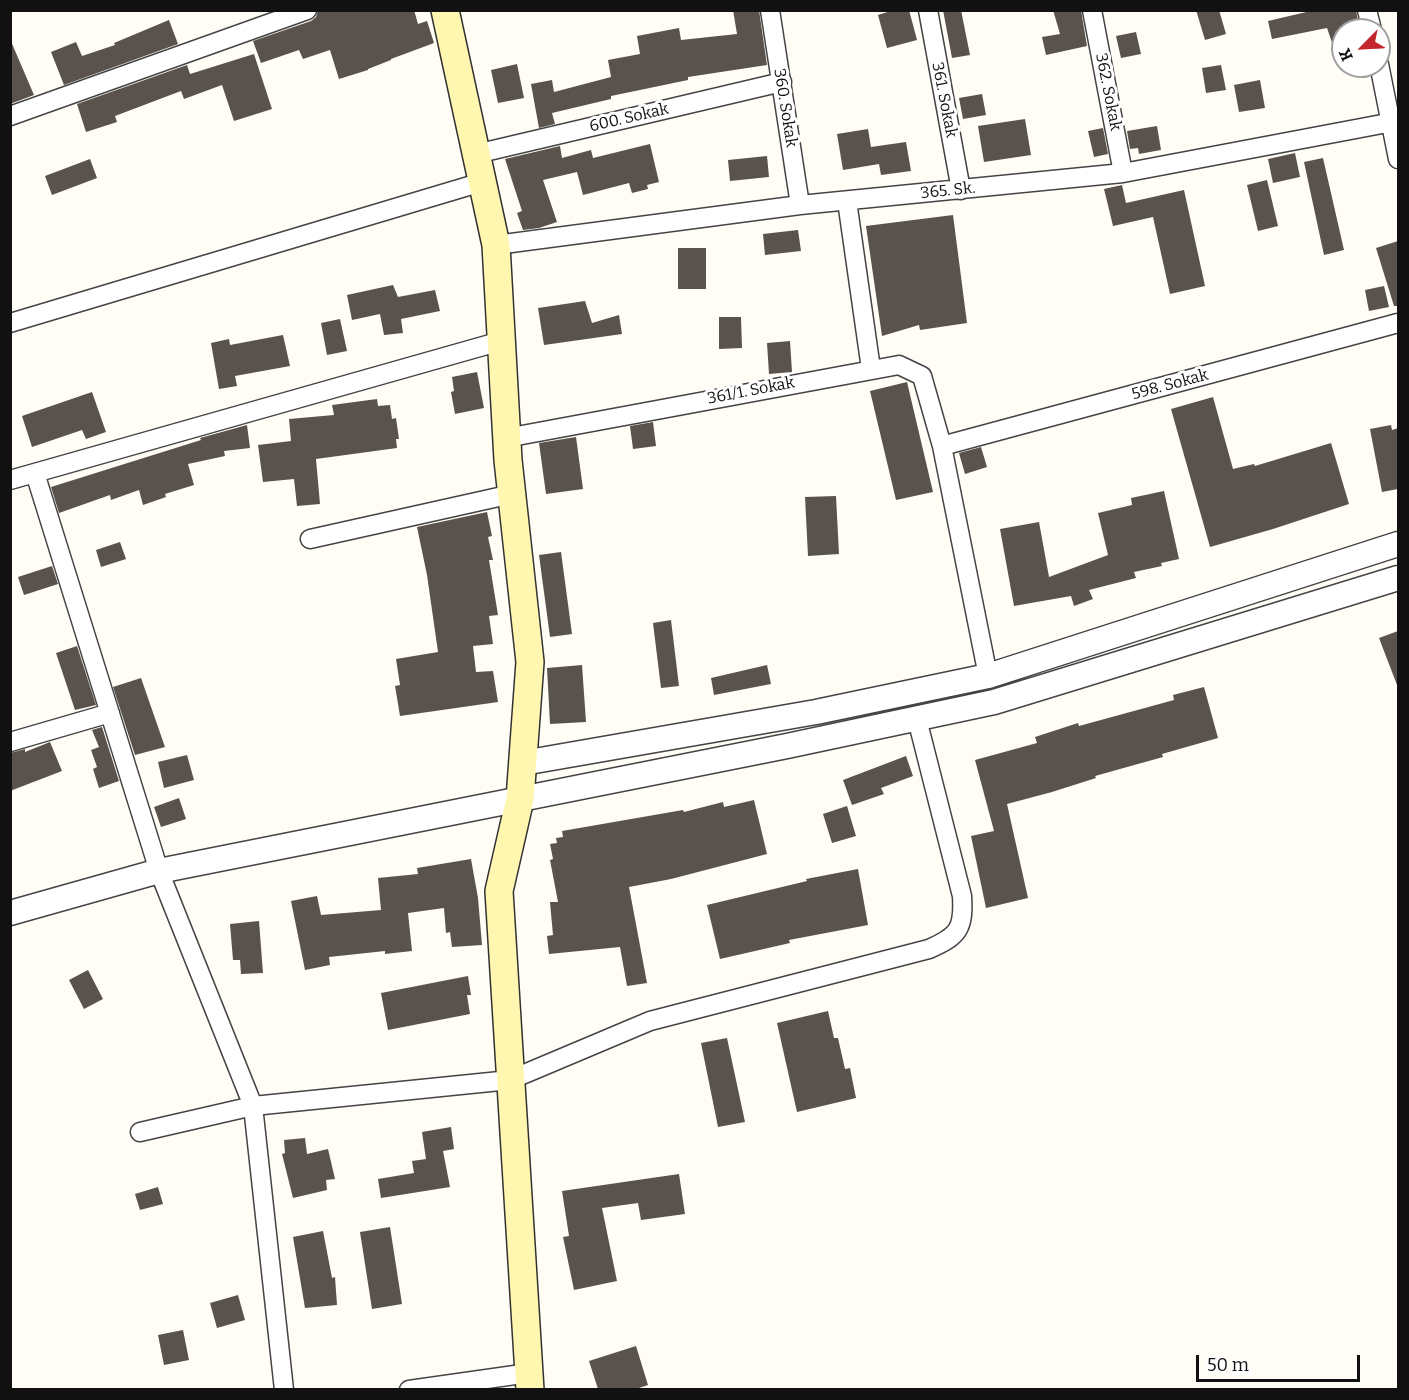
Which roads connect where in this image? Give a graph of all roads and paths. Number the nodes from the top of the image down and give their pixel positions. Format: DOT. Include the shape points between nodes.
graph roads {
  1 [pos="307,10"];
  2 [pos="445,10"];
  3 [pos="770,10"];
  4 [pos="928,10"];
  5 [pos="1092,10"];
  6 [pos="1383,78"];
  7 [pos="782,82"];
  8 [pos="10,116"];
  9 [pos="1395,122"];
  10 [pos="476,154"];
  11 [pos="1398,159"];
  12 [pos="1123,173"];
  13 [pos="482,182"];
  14 [pos="961,190"];
  15 [pos="848,201"];
  16 [pos="800,205"];
  17 [pos="496,245"];
  18 [pos="10,323"];
  19 [pos="1398,323"];
  20 [pos="501,341"];
  21 [pos="871,369"];
  22 [pos="506,438"];
  23 [pos="942,446"];
  24 [pos="35,473"];
  25 [pos="10,480"];
  26 [pos="512,494"];
  27 [pos="310,539"];
  28 [pos="1398,544"];
  29 [pos="1398,578"];
  30 [pos="988,676"];
  31 [pos="110,713"];
  32 [pos="917,718"];
  33 [pos="10,742"];
  34 [pos="523,763"];
  35 [pos="520,799"];
  36 [pos="159,871"];
  37 [pos="10,913"];
  38 [pos="510,1080"];
  39 [pos="253,1106"];
  40 [pos="140,1132"];
  41 [pos="529,1381"];
  42 [pos="284,1389"];
  43 [pos="409,1389"];
  1 -- 8 [label="street"];
  2 -- 10 [label="main road"];
  3 -- 7 [label="street, 360. Sokak"];
  4 -- 14 [label="street, 361. Sokak"];
  5 -- 12 [label="street, 362. Sokak"];
  6 -- 9 [label="street"];
  7 -- 10 [label="street, 600. Sokak"];
  7 -- 16 [label="street, 360. Sokak"];
  9 -- 11 [label="street"];
  9 -- 12 [label="street, 365. Sk."];
  10 -- 13 [label="main road"];
  12 -- 14 [label="street, 365. Sk."];
  13 -- 17 [label="main road"];
  13 -- 18 [label="street"];
  14 -- 15 [label="street, 365. Sk."];
  15 -- 16 [label="street, 365. Sk."];
  15 -- 21 [label="street"];
  16 -- 17 [label="street, 365. Sk."];
  17 -- 20 [label="main road"];
  19 -- 23 [label="street, 598. Sokak"];
  20 -- 22 [label="main road"];
  20 -- 24 [label="street"];
  21 -- 22 [label="street, 361/1. Sokak"];
  21 -- 23 [label="street, 361/1. Sokak" via="899,365 922,376"];
  22 -- 26 [label="main road"];
  23 -- 30 [label="street, 361/1. Sokak"];
  24 -- 25 [label="street"];
  24 -- 31 [label="street"];
  26 -- 27 [label="street"];
  26 -- 34 [label="main road" via="530,662"];
  28 -- 30 [label="street"];
  29 -- 32 [label="street" via="994,702"];
  30 -- 34 [label="street" via="816,712"];
  31 -- 33 [label="street"];
  31 -- 36 [label="street"];
  32 -- 35 [label="street"];
  32 -- 38 [label="street" via="962,896 963,919 951,939 929,949 650,1021"];
  34 -- 35 [label="main road"];
  35 -- 36 [label="street"];
  35 -- 38 [label="main road" via="499,891"];
  36 -- 37 [label="street"];
  36 -- 39 [label="street"];
  38 -- 39 [label="street"];
  38 -- 41 [label="main road"];
  39 -- 40 [label="street"];
  39 -- 42 [label="street"];
  41 -- 43 [label="street"];
}
